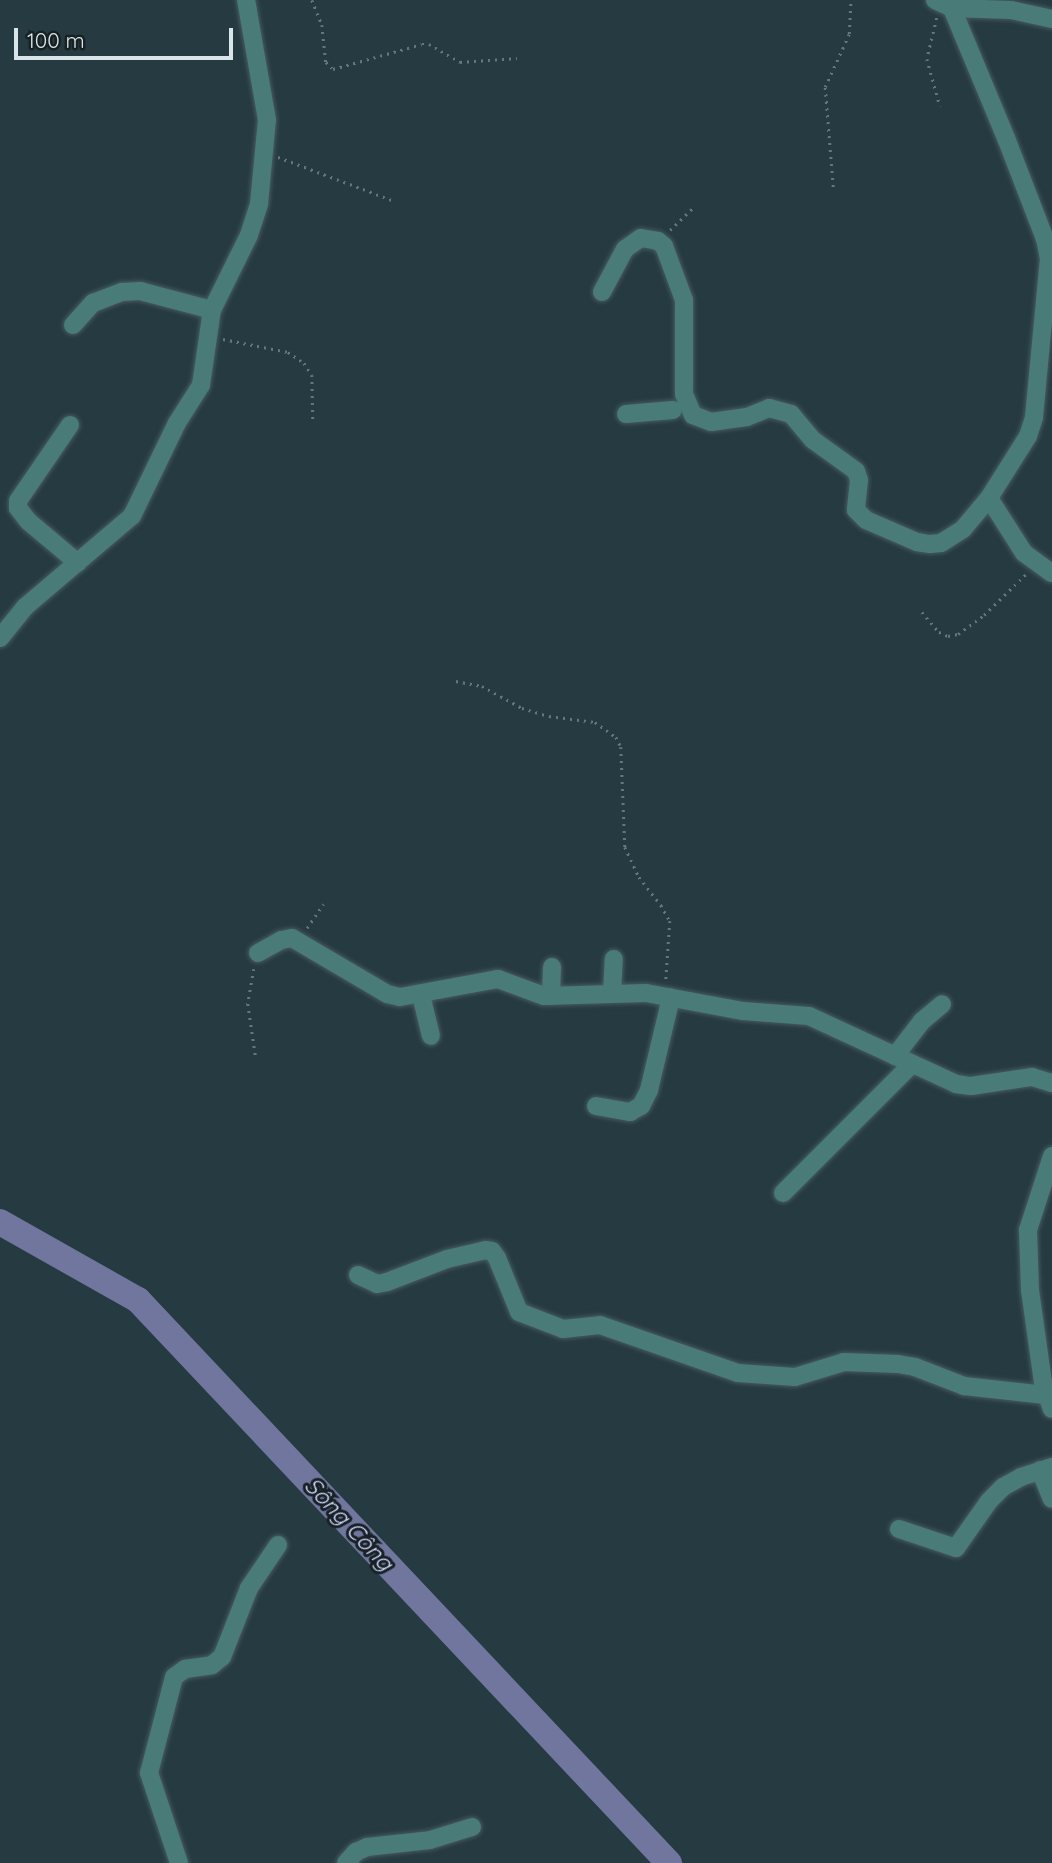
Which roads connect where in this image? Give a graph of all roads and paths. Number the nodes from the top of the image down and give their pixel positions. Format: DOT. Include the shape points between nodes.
graph roads {
  1 [pos="246,0"];
  2 [pos="312,0"];
  3 [pos="851,0"];
  4 [pos="943,4"];
  5 [pos="1052,19"];
  6 [pos="517,58"];
  7 [pos="940,106"];
  8 [pos="265,152"];
  9 [pos="833,187"];
  10 [pos="392,200"];
  11 [pos="693,208"];
  12 [pos="658,241"];
  13 [pos="602,292"];
  14 [pos="212,310"];
  15 [pos="73,326"];
  16 [pos="208,336"];
  17 [pos="681,408"];
  18 [pos="626,414"];
  19 [pos="313,419"];
  20 [pos="70,425"];
  21 [pos="989,498"];
  22 [pos="78,563"];
  23 [pos="1036,563"];
  24 [pos="1052,573"];
  25 [pos="922,612"];
  26 [pos="0,638"];
  27 [pos="456,681"];
  28 [pos="323,904"];
  29 [pos="299,940"];
  30 [pos="257,953"];
  31 [pos="614,959"];
  32 [pos="552,967"];
  33 [pos="612,993"];
  34 [pos="421,995"];
  35 [pos="551,996"];
  36 [pos="668,997"];
  37 [pos="942,1004"];
  38 [pos="431,1036"];
  39 [pos="895,1056"];
  40 [pos="256,1059"];
  41 [pos="912,1064"];
  42 [pos="1052,1083"];
  43 [pos="596,1106"];
  44 [pos="1052,1156"];
  45 [pos="783,1193"];
  46 [pos="358,1275"];
  47 [pos="1049,1402"];
  48 [pos="1046,1469"];
  49 [pos="1052,1499"];
  50 [pos="899,1529"];
  51 [pos="278,1545"];
  52 [pos="472,1827"];
  53 [pos="178,1863"];
  54 [pos="346,1863"];
  1 -- 8 [label="street" via="266,105"];
  2 -- 6 [label="path" via="326,62 333,69 422,44 460,62"];
  3 -- 9 [label="path" via="849,34 825,87"];
  4 -- 5 [label="street"];
  4 -- 7 [label="path" via="927,52"];
  4 -- 21 [label="street" via="1016,163 1049,259 1034,417 1020,451"];
  8 -- 10 [label="path"];
  8 -- 14 [label="street" via="255,221"];
  11 -- 12 [label="path"];
  12 -- 13 [label="street" via="641,238 625,249"];
  12 -- 17 [label="street" via="684,300"];
  14 -- 15 [label="street" via="139,291 122,292 93,303"];
  14 -- 16 [label="street"];
  16 -- 19 [label="path" via="288,352 304,363 312,375"];
  16 -- 22 [label="street" via="201,385 172,432 142,501 118,530"];
  17 -- 18 [label="street"];
  17 -- 21 [label="street" via="711,422 777,407 791,414 813,440 856,471 855,504 861,516 917,542 953,537"];
  20 -- 22 [label="street" via="18,501 18,508"];
  21 -- 23 [label="street" via="1020,547"];
  22 -- 26 [label="street" via="25,607"];
  23 -- 24 [label="street"];
  23 -- 25 [label="path" via="958,634 939,632"];
  27 -- 36 [label="path" via="482,685 522,708 549,716 595,722 616,737 621,747 625,847 639,877 670,921"];
  28 -- 29 [label="path"];
  29 -- 30 [label="street" via="281,940"];
  29 -- 34 [label="street" via="387,994"];
  30 -- 40 [label="path" via="248,1004"];
  31 -- 33 [label="street"];
  32 -- 35 [label="street"];
  33 -- 35 [label="street"];
  33 -- 36 [label="street"];
  34 -- 35 [label="street" via="498,979 533,995"];
  34 -- 38 [label="street"];
  36 -- 39 [label="street" via="757,1013 809,1016"];
  36 -- 43 [label="street" via="649,1090 641,1106 630,1112"];
  37 -- 39 [label="street"];
  39 -- 41 [label="street"];
  41 -- 42 [label="street" via="964,1085 1032,1077"];
  41 -- 45 [label="street"];
  44 -- 47 [label="street" via="1028,1230 1030,1290"];
  46 -- 47 [label="street" via="377,1284 447,1259 492,1251 519,1312 562,1329 600,1325 738,1373 795,1377 844,1362 898,1364 964,1386"];
  48 -- 49 [label="street"];
  48 -- 50 [label="street" via="1003,1487 956,1548"];
  51 -- 53 [label="street" via="249,1588 222,1657 212,1665 185,1669 174,1677 149,1773"];
  52 -- 54 [label="street" via="430,1840 367,1847"];
}
